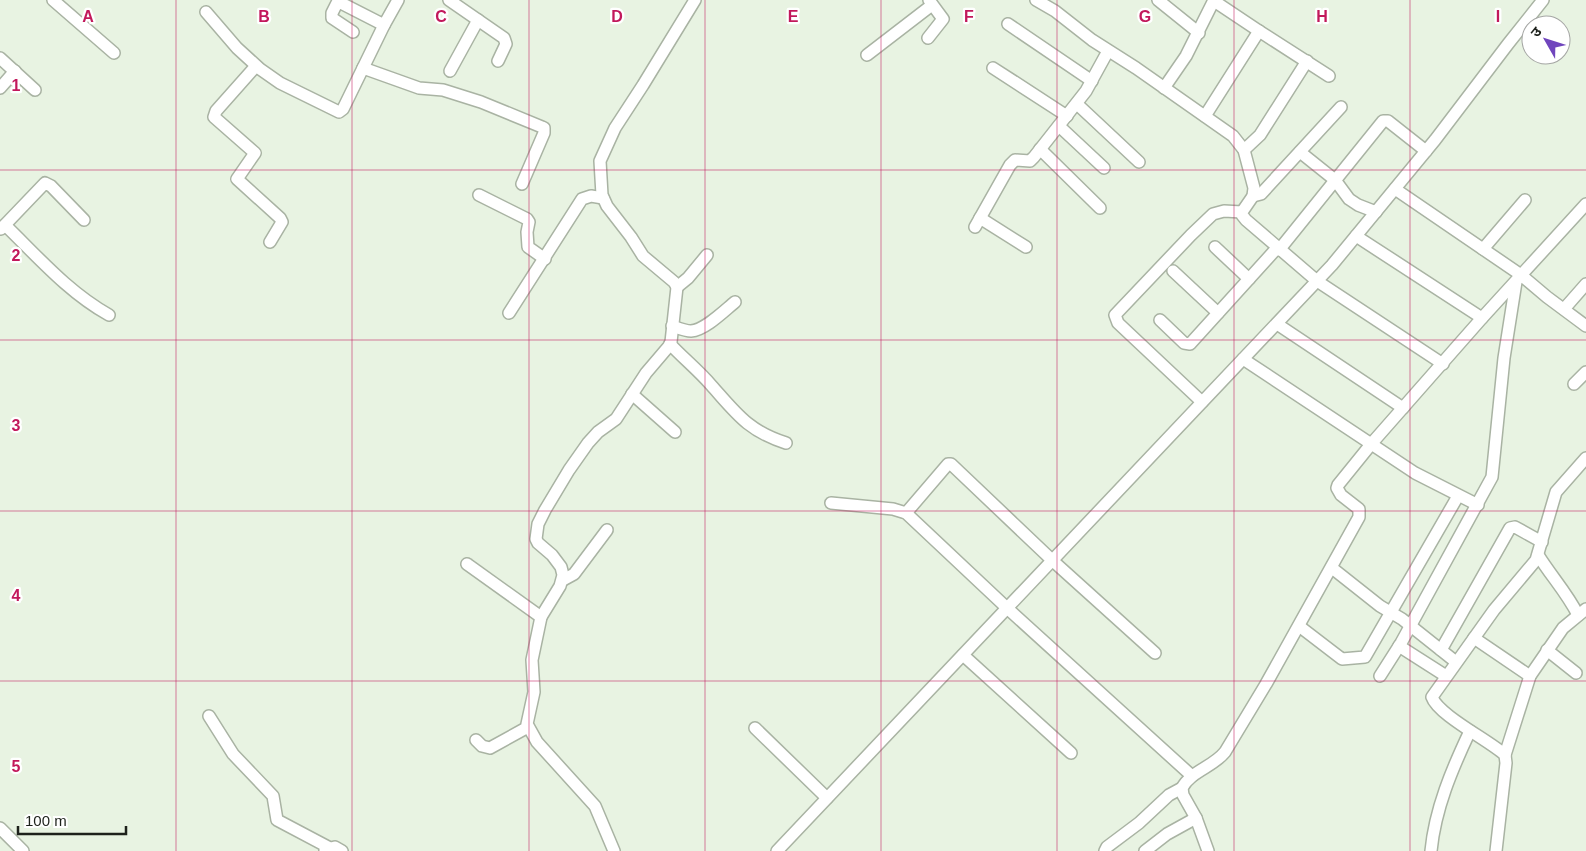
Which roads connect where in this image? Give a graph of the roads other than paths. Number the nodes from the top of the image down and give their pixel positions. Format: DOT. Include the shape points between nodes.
graph roads {
  1 [pos="53,0"];
  2 [pos="398,0"];
  3 [pos="449,0"];
  4 [pos="696,0"];
  5 [pos="1036,0"];
  6 [pos="1158,0"];
  7 [pos="1214,0"];
  8 [pos="1544,0"];
  9 [pos="931,2"];
  10 [pos="206,12"];
  11 [pos="478,20"];
  12 [pos="384,24"];
  13 [pos="1008,24"];
  14 [pos="1258,31"];
  15 [pos="353,32"];
  16 [pos="1199,33"];
  17 [pos="928,38"];
  18 [pos="1108,51"];
  19 [pos="114,53"];
  20 [pos="867,55"];
  21 [pos="0,58"];
  22 [pos="498,61"];
  23 [pos="1307,62"];
  24 [pos="256,66"];
  25 [pos="363,68"];
  26 [pos="993,68"];
  27 [pos="15,71"];
  28 [pos="450,71"];
  29 [pos="1329,76"];
  30 [pos="1092,82"];
  31 [pos="0,88"];
  32 [pos="1164,88"];
  33 [pos="35,90"];
  34 [pos="1077,104"];
  35 [pos="1341,107"];
  36 [pos="1067,116"];
  37 [pos="1205,116"];
  38 [pos="1059,126"];
  39 [pos="1040,149"];
  40 [pos="1244,150"];
  41 [pos="1426,151"];
  42 [pos="1302,153"];
  43 [pos="1138,162"];
  44 [pos="1104,168"];
  45 [pos="1335,180"];
  46 [pos="522,184"];
  47 [pos="1395,189"];
  48 [pos="478,195"];
  49 [pos="1253,196"];
  50 [pos="603,198"];
  51 [pos="1525,200"];
  52 [pos="1586,204"];
  53 [pos="1100,208"];
  54 [pos="1242,212"];
  55 [pos="1376,212"];
  56 [pos="84,220"];
  57 [pos="3,227"];
  58 [pos="1356,236"];
  59 [pos="270,242"];
  60 [pos="1026,247"];
  61 [pos="1215,247"];
  62 [pos="1278,249"];
  63 [pos="1483,249"];
  64 [pos="707,255"];
  65 [pos="545,259"];
  66 [pos="1172,271"];
  67 [pos="1518,278"];
  68 [pos="1249,279"];
  69 [pos="1317,281"];
  70 [pos="1586,284"];
  71 [pos="678,287"];
  72 [pos="735,302"];
  73 [pos="1564,309"];
  74 [pos="510,313"];
  75 [pos="1218,313"];
  76 [pos="109,315"];
  77 [pos="1482,318"];
  78 [pos="1160,320"];
  79 [pos="1277,324"];
  80 [pos="672,326"];
  81 [pos="1586,326"];
  82 [pos="670,344"];
  83 [pos="1244,359"];
  84 [pos="1443,364"];
  85 [pos="1586,372"];
  86 [pos="1574,384"];
  87 [pos="632,394"];
  88 [pos="1202,402"];
  89 [pos="1403,408"];
  90 [pos="676,432"];
  91 [pos="786,443"];
  92 [pos="1372,443"];
  93 [pos="1586,458"];
  94 [pos="1458,496"];
  95 [pos="831,502"];
  96 [pos="1478,505"];
  97 [pos="906,513"];
  98 [pos="606,530"];
  99 [pos="1542,542"];
  100 [pos="1538,555"];
  101 [pos="1053,561"];
  102 [pos="467,564"];
  103 [pos="1332,568"];
  104 [pos="563,580"];
  105 [pos="1007,608"];
  106 [pos="1582,612"];
  107 [pos="1392,613"];
  108 [pos="542,618"];
  109 [pos="1299,626"];
  110 [pos="1410,626"];
  111 [pos="1474,638"];
  112 [pos="1399,646"];
  113 [pos="1441,650"];
  114 [pos="1547,650"];
  115 [pos="1155,653"];
  116 [pos="963,655"];
  117 [pos="1456,662"];
  118 [pos="1576,673"];
  119 [pos="1380,676"];
  120 [pos="1446,676"];
  121 [pos="1530,676"];
  122 [pos="208,716"];
  123 [pos="528,727"];
  124 [pos="755,728"];
  125 [pos="1470,731"];
  126 [pos="476,740"];
  127 [pos="1071,753"];
  128 [pos="1505,755"];
  129 [pos="1192,776"];
  130 [pos="1182,788"];
  131 [pos="827,798"];
  132 [pos="1196,818"];
  133 [pos="0,828"];
  134 [pos="327,849"];
  135 [pos="23,851"];
  136 [pos="342,851"];
  137 [pos="614,851"];
  138 [pos="776,851"];
  139 [pos="1105,851"];
  140 [pos="1145,851"];
  141 [pos="1208,851"];
  142 [pos="1431,851"];
  143 [pos="1496,851"];
  1 -- 19 [label="street"];
  2 -- 12 [label="street"];
  3 -- 11 [label="street"];
  4 -- 50 [label="street" via="608,139 600,161"];
  5 -- 18 [label="street"];
  6 -- 16 [label="street"];
  7 -- 14 [label="street"];
  7 -- 16 [label="street"];
  8 -- 41 [label="street"];
  9 -- 17 [label="street" via="943,19"];
  9 -- 20 [label="street"];
  10 -- 24 [label="street"];
  11 -- 22 [label="street" via="506,41"];
  11 -- 28 [label="street"];
  12 -- 15 [label="street" via="338,3 332,18"];
  12 -- 25 [label="street"];
  13 -- 30 [label="street"];
  14 -- 23 [label="street"];
  14 -- 37 [label="street"];
  16 -- 32 [label="street"];
  18 -- 30 [label="street"];
  18 -- 32 [label="street"];
  21 -- 27 [label="street"];
  23 -- 29 [label="street"];
  23 -- 40 [label="street" via="1260,135"];
  24 -- 25 [label="street" via="339,112"];
  24 -- 59 [label="street" via="214,117 255,153 237,179 280,218 282,222"];
  25 -- 46 [label="street" via="419,88 443,90 481,102 544,128"];
  26 -- 36 [label="street"];
  27 -- 31 [label="street"];
  27 -- 33 [label="street"];
  30 -- 34 [label="street"];
  32 -- 37 [label="street"];
  34 -- 36 [label="street"];
  34 -- 43 [label="street"];
  35 -- 42 [label="street"];
  36 -- 38 [label="street"];
  37 -- 40 [label="street" via="1227,131"];
  38 -- 39 [label="street"];
  38 -- 44 [label="street"];
  39 -- 53 [label="street"];
  39 -- 60 [label="street" via="1030,161 1018,159 1013,162 978,222"];
  40 -- 49 [label="street" via="1254,188"];
  41 -- 45 [label="street" via="1386,120 1381,122"];
  41 -- 47 [label="street"];
  42 -- 45 [label="street"];
  42 -- 49 [label="street" via="1261,194"];
  45 -- 55 [label="street" via="1349,199"];
  45 -- 62 [label="street"];
  47 -- 55 [label="street"];
  47 -- 63 [label="street"];
  48 -- 65 [label="street" via="527,219 528,248"];
  49 -- 54 [label="street"];
  50 -- 65 [label="street" via="591,196 582,199"];
  50 -- 71 [label="street" via="643,256"];
  51 -- 63 [label="street"];
  52 -- 67 [label="street"];
  54 -- 62 [label="street" via="1246,220"];
  54 -- 88 [label="street" via="1213,214 1115,315 1118,323"];
  55 -- 58 [label="street"];
  56 -- 57 [label="street" via="51,186 45,184"];
  57 -- 76 [label="street" via="64,283"];
  58 -- 69 [label="street"];
  58 -- 77 [label="street"];
  61 -- 68 [label="street"];
  62 -- 68 [label="street"];
  62 -- 69 [label="street"];
  63 -- 67 [label="street"];
  64 -- 71 [label="street"];
  65 -- 74 [label="street"];
  66 -- 75 [label="street"];
  67 -- 73 [label="street"];
  67 -- 77 [label="street"];
  67 -- 96 [label="street" via="1504,358 1494,469"];
  68 -- 75 [label="street"];
  69 -- 79 [label="street"];
  69 -- 84 [label="street"];
  70 -- 73 [label="street"];
  71 -- 80 [label="street"];
  72 -- 80 [label="street" via="695,330 686,331"];
  73 -- 81 [label="street"];
  75 -- 78 [label="street" via="1190,344 1184,343"];
  77 -- 84 [label="street"];
  79 -- 83 [label="street"];
  79 -- 89 [label="street"];
  80 -- 82 [label="street"];
  82 -- 87 [label="street"];
  82 -- 91 [label="street" via="745,422 762,434"];
  83 -- 88 [label="street"];
  83 -- 92 [label="street"];
  84 -- 89 [label="street"];
  85 -- 86 [label="street"];
  87 -- 90 [label="street"];
  87 -- 104 [label="street" via="616,419 588,443 538,524 536,539 558,562"];
  88 -- 101 [label="street"];
  89 -- 92 [label="street"];
  92 -- 94 [label="street" via="1415,473"];
  92 -- 103 [label="street" via="1338,485 1338,492 1360,510"];
  93 -- 99 [label="street" via="1556,492"];
  94 -- 96 [label="street"];
  94 -- 107 [label="street"];
  95 -- 97 [label="street"];
  96 -- 110 [label="street"];
  97 -- 101 [label="street" via="951,464"];
  97 -- 105 [label="street"];
  98 -- 104 [label="street" via="574,574"];
  99 -- 100 [label="street"];
  99 -- 113 [label="street" via="1515,527 1510,528"];
  100 -- 106 [label="street" via="1550,575"];
  100 -- 111 [label="street"];
  101 -- 105 [label="street"];
  101 -- 115 [label="street"];
  102 -- 108 [label="street"];
  103 -- 107 [label="street"];
  103 -- 109 [label="street"];
  104 -- 108 [label="street"];
  105 -- 116 [label="street"];
  105 -- 129 [label="street"];
  106 -- 114 [label="street" via="1563,628"];
  107 -- 109 [label="street" via="1364,658 1342,659"];
  107 -- 110 [label="street"];
  108 -- 123 [label="street" via="532,660 534,692"];
  109 -- 129 [label="street" via="1225,752 1216,762"];
  110 -- 112 [label="street"];
  110 -- 113 [label="street"];
  111 -- 117 [label="street"];
  111 -- 121 [label="street"];
  112 -- 119 [label="street"];
  112 -- 120 [label="street"];
  113 -- 117 [label="street"];
  114 -- 118 [label="street"];
  114 -- 121 [label="street"];
  116 -- 127 [label="street"];
  116 -- 131 [label="street"];
  117 -- 120 [label="street"];
  120 -- 125 [label="street" via="1432,697 1435,704"];
  121 -- 128 [label="street"];
  122 -- 134 [label="street" via="233,754 273,796 277,820"];
  123 -- 126 [label="street" via="490,748"];
  123 -- 137 [label="street" via="595,806"];
  124 -- 131 [label="street"];
  125 -- 128 [label="street"];
  125 -- 142 [label="street" via="1445,792"];
  128 -- 143 [label="street"];
  129 -- 130 [label="street"];
  130 -- 132 [label="street"];
  130 -- 139 [label="street" via="1169,795"];
  131 -- 138 [label="street"];
  132 -- 140 [label="street"];
  132 -- 141 [label="street"];
  133 -- 135 [label="street"];
  134 -- 136 [label="street" via="335,847"];
}
